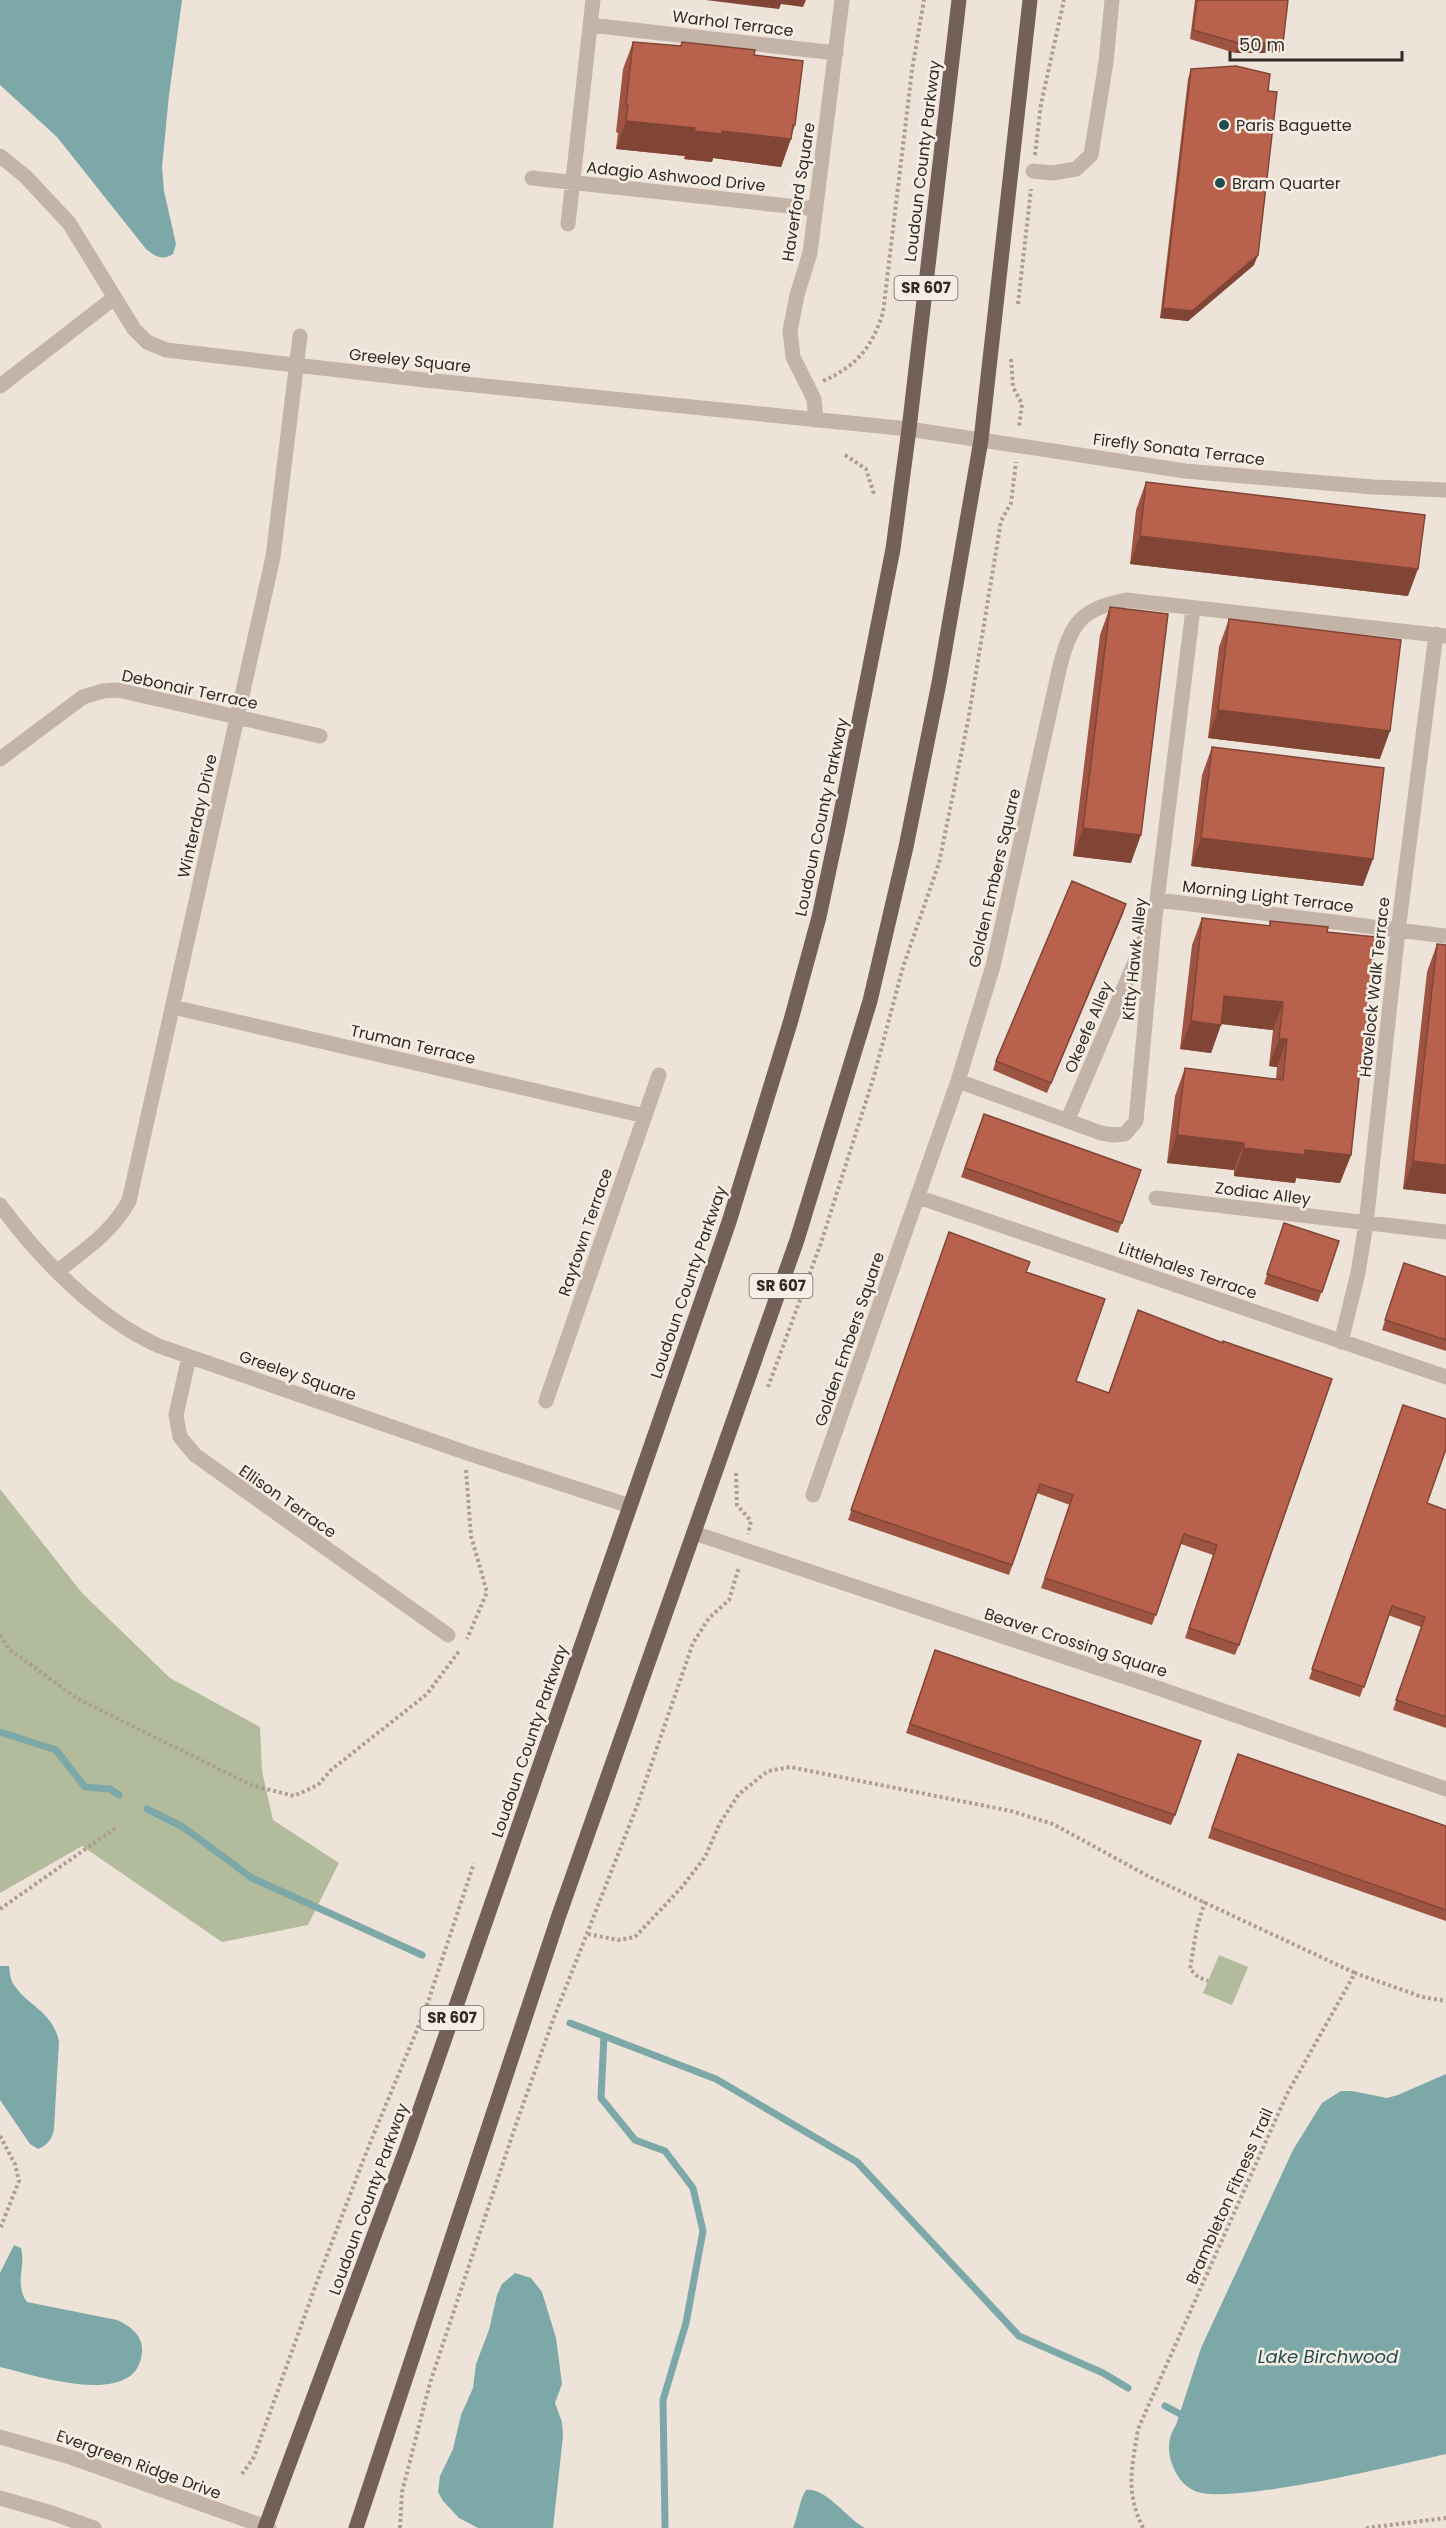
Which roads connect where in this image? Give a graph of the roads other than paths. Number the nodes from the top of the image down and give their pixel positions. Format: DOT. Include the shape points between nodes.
graph roads {
  1 [pos="593,0"];
  2 [pos="842,0"];
  3 [pos="959,0"];
  4 [pos="1030,0"];
  5 [pos="1112,0"];
  6 [pos="590,25"];
  7 [pos="836,53"];
  8 [pos="0,156"];
  9 [pos="1033,171"];
  10 [pos="532,178"];
  11 [pos="572,182"];
  12 [pos="816,209"];
  13 [pos="568,224"];
  14 [pos="114,298"];
  15 [pos="300,336"];
  16 [pos="296,366"];
  17 [pos="0,386"];
  18 [pos="816,420"];
  19 [pos="909,429"];
  20 [pos="981,440"];
  21 [pos="1446,490"];
  22 [pos="1193,609"];
  23 [pos="1441,635"];
  24 [pos="237,718"];
  25 [pos="320,736"];
  26 [pos="0,759"];
  27 [pos="1158,900"];
  28 [pos="1155,916"];
  29 [pos="1398,931"];
  30 [pos="1446,936"];
  31 [pos="173,1007"];
  32 [pos="659,1075"];
  33 [pos="958,1081"];
  34 [pos="645,1116"];
  35 [pos="1068,1119"];
  36 [pos="918,1197"];
  37 [pos="1156,1198"];
  38 [pos="0,1205"];
  39 [pos="1366,1224"];
  40 [pos="1429,1230"];
  41 [pos="1446,1232"];
  42 [pos="1446,1245"];
  43 [pos="58,1271"];
  44 [pos="1341,1342"];
  45 [pos="189,1357"];
  46 [pos="1446,1377"];
  47 [pos="546,1401"];
  48 [pos="813,1495"];
  49 [pos="630,1506"];
  50 [pos="694,1533"];
  51 [pos="448,1635"];
  52 [pos="1446,1789"];
  53 [pos="0,2437"];
  54 [pos="0,2498"];
  55 [pos="94,2528"];
  56 [pos="267,2528"];
  57 [pos="356,2528"];
  1 -- 6 [label="street"];
  2 -- 7 [label="street, Haverford Square"];
  3 -- 19 [label="main road, Loudoun County Parkway / SR 607"];
  4 -- 20 [label="main road, SR 607"];
  5 -- 9 [label="street" via="1091,155 1076,169"];
  6 -- 7 [label="street, Warhol Terrace"];
  6 -- 11 [label="street"];
  7 -- 12 [label="street, Haverford Square"];
  8 -- 14 [label="street, Greeley Square" via="25,176 69,223"];
  10 -- 11 [label="street, Adagio Ashwood Drive"];
  11 -- 12 [label="street, Adagio Ashwood Drive"];
  11 -- 13 [label="street"];
  12 -- 18 [label="street, Haverford Square" via="810,253 790,331 793,357 810,388"];
  14 -- 16 [label="street, Greeley Square" via="147,342 166,350"];
  14 -- 17 [label="street"];
  15 -- 16 [label="street, Winterday Drive"];
  16 -- 18 [label="street, Greeley Square"];
  16 -- 24 [label="street, Winterday Drive" via="273,557"];
  18 -- 19 [label="street, Greeley Square"];
  19 -- 20 [label="street, Firefly Sonata Terrace"];
  19 -- 49 [label="main road, Loudoun County Parkway / SR 607" via="878,628 819,917 729,1222"];
  20 -- 21 [label="street, Firefly Sonata Terrace" via="1185,471"];
  20 -- 50 [label="main road, SR 607" via="939,683 870,1001 797,1240"];
  22 -- 23 [label="street, Golden Embers Square"];
  22 -- 27 [label="street, Kitty Hawk Alley"];
  22 -- 33 [label="street, Golden Embers Square" via="1126,600 1110,603 1083,616 1067,639 993,966"];
  23 -- 29 [label="street, Havelock Walk Terrace"];
  24 -- 25 [label="street, Debonair Terrace"];
  24 -- 26 [label="street, Debonair Terrace" via="118,690 103,691 83,697"];
  24 -- 31 [label="street, Winterday Drive"];
  27 -- 28 [label="street, Kitty Hawk Alley"];
  27 -- 29 [label="street, Morning Light Terrace"];
  28 -- 35 [label="street, Okeefe Alley"];
  28 -- 35 [label="street, Kitty Hawk Alley" via="1136,1121 1125,1134 1114,1136"];
  29 -- 30 [label="street, Morning Light Terrace"];
  29 -- 39 [label="street, Havelock Walk Terrace"];
  31 -- 34 [label="street, Truman Terrace"];
  31 -- 43 [label="street, Winterday Drive" via="129,1201 118,1221"];
  32 -- 34 [label="street, Raytown Terrace"];
  33 -- 35 [label="street, Kitty Hawk Alley"];
  33 -- 36 [label="street, Golden Embers Square"];
  34 -- 47 [label="street, Raytown Terrace"];
  36 -- 44 [label="street, Littlehales Terrace"];
  36 -- 48 [label="street, Golden Embers Square"];
  37 -- 39 [label="street, Zodiac Alley"];
  38 -- 43 [label="street, Greeley Square" via="26,1241"];
  39 -- 40 [label="street, Zodiac Alley"];
  39 -- 44 [label="street, Havelock Walk Terrace"];
  40 -- 41 [label="street, Zodiac Alley"];
  40 -- 42 [label="street"];
  43 -- 45 [label="street, Greeley Square" via="130,1333"];
  44 -- 46 [label="street, Littlehales Terrace"];
  45 -- 49 [label="street, Greeley Square"];
  45 -- 51 [label="street, Ellison Terrace" via="176,1415 180,1437 195,1455"];
  49 -- 56 [label="main road, Loudoun County Parkway / SR 607" via="407,2147"];
  50 -- 52 [label="street, Beaver Crossing Square"];
  50 -- 57 [label="main road, SR 607" via="558,1918"];
  53 -- 56 [label="street, Evergreen Ridge Drive" via="70,2457"];
  54 -- 55 [label="street"];
}
